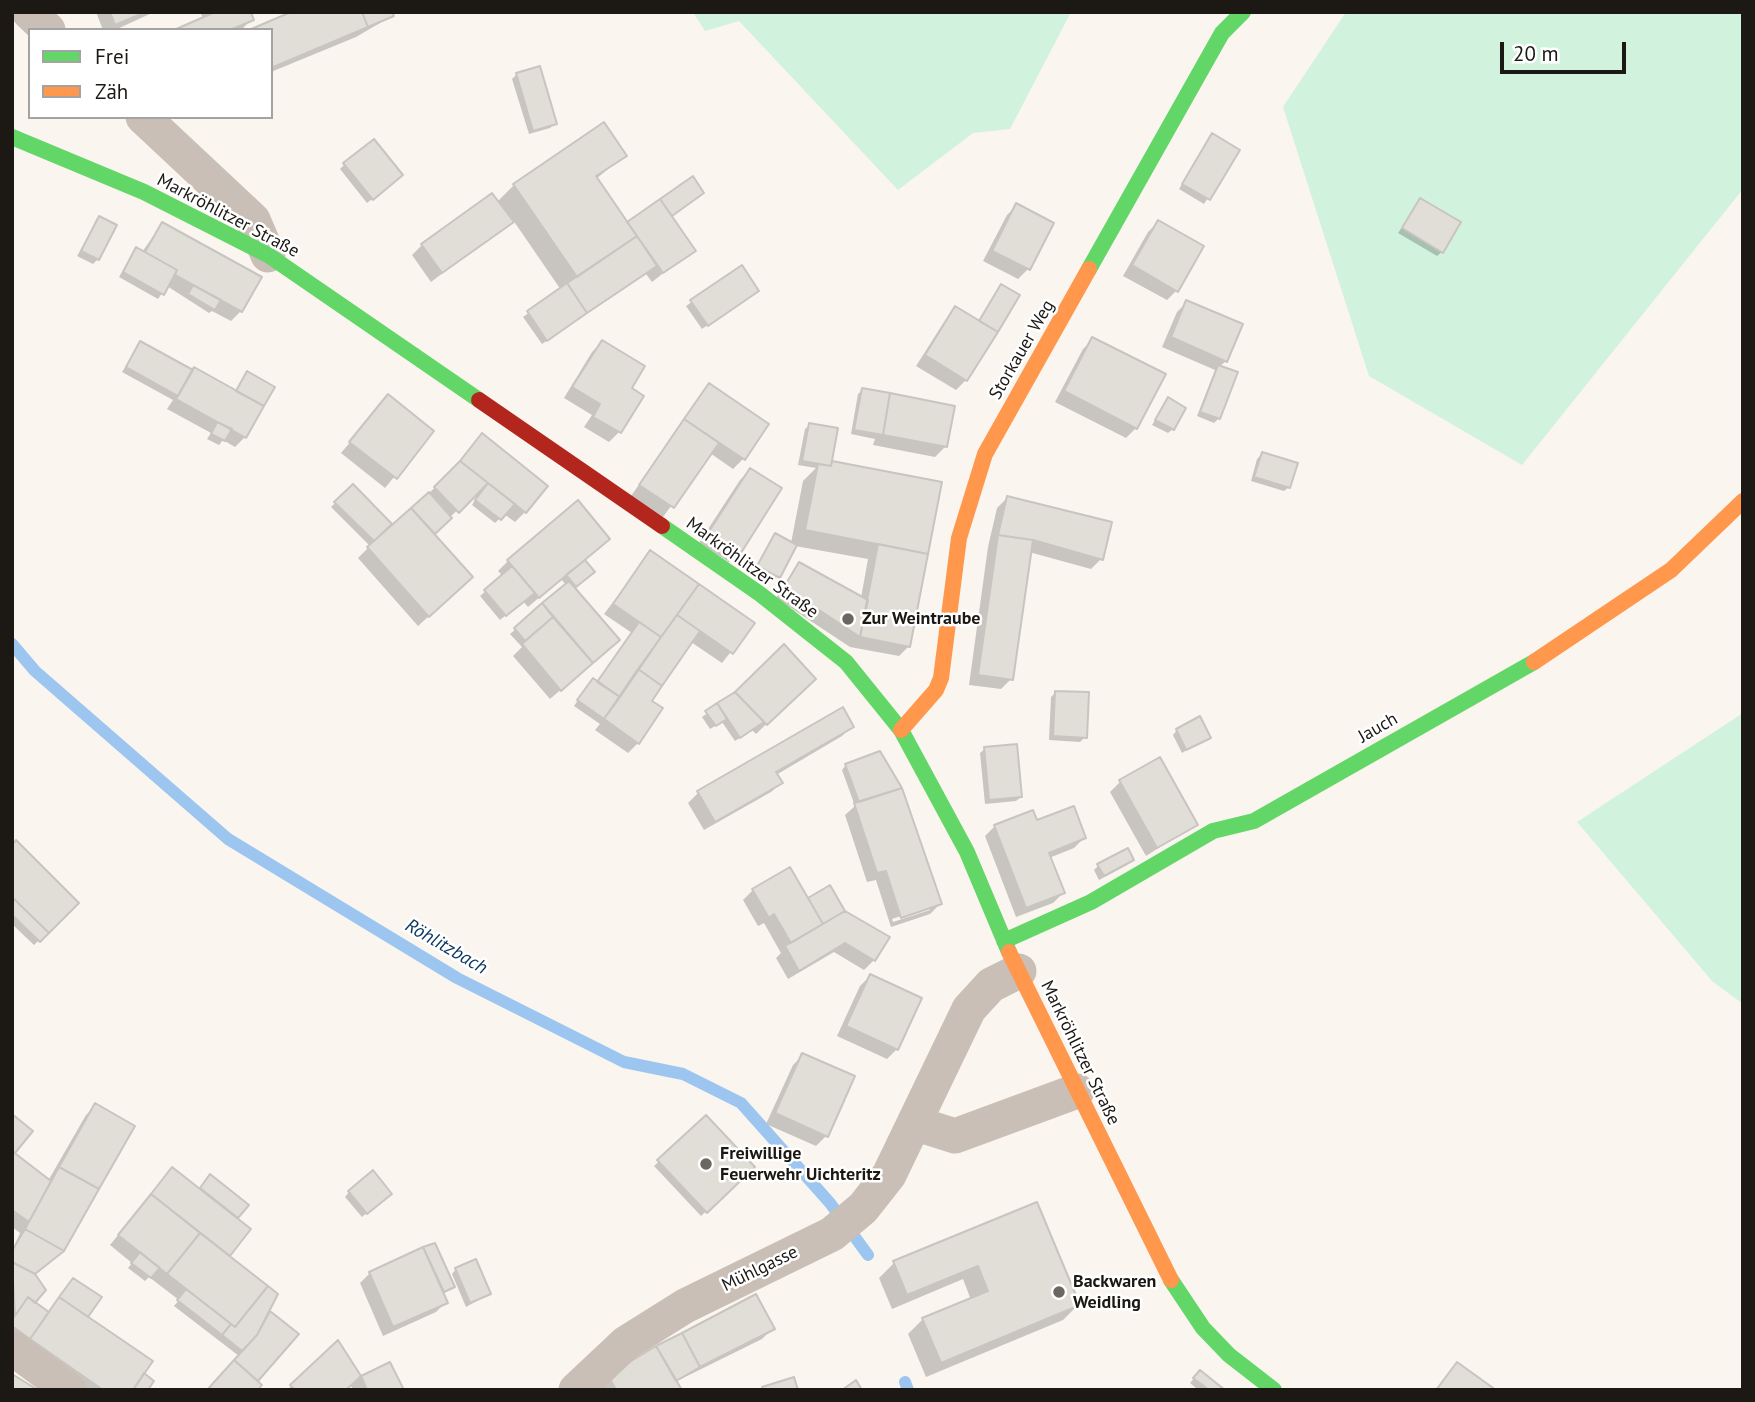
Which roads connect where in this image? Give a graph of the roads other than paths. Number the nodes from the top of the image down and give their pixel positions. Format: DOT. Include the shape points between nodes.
graph roads {
  1 [pos="29,12"];
  2 [pos="1243,12"];
  3 [pos="46,28"];
  4 [pos="145,119"];
  5 [pos="12,137"];
  6 [pos="268,255"];
  7 [pos="1743,501"];
  8 [pos="901,730"];
  9 [pos="1012,956"];
  10 [pos="1077,1091"];
  11 [pos="914,1123"];
  12 [pos="12,1348"];
  13 [pos="69,1390"];
  14 [pos="576,1390"];
  15 [pos="1274,1390"];
  1 -- 3 [label="street"];
  2 -- 8 [label="main road, Storkauer Weg" via="1222,33 985,454 959,538 941,678"];
  4 -- 6 [label="street" via="253,220"];
  5 -- 6 [label="main road, Markröhlitzer Straße" via="145,192"];
  6 -- 8 [label="main road, Markröhlitzer Straße" via="760,594 846,662"];
  7 -- 9 [label="main road, Jauch" via="1671,570 1552,651 1254,821 1213,831 1091,902"];
  8 -- 9 [label="main road, Markröhlitzer Straße" via="967,852"];
  9 -- 10 [label="main road, Markröhlitzer Straße"];
  9 -- 11 [label="street, Mühlgasse" via="969,1009"];
  10 -- 11 [label="street" via="955,1136"];
  10 -- 15 [label="main road, Markröhlitzer Straße" via="1168,1276 1203,1328 1228,1355"];
  11 -- 14 [label="street, Mühlgasse" via="889,1175 863,1208 832,1234 685,1306 626,1343"];
  12 -- 13 [label="street"];
}
